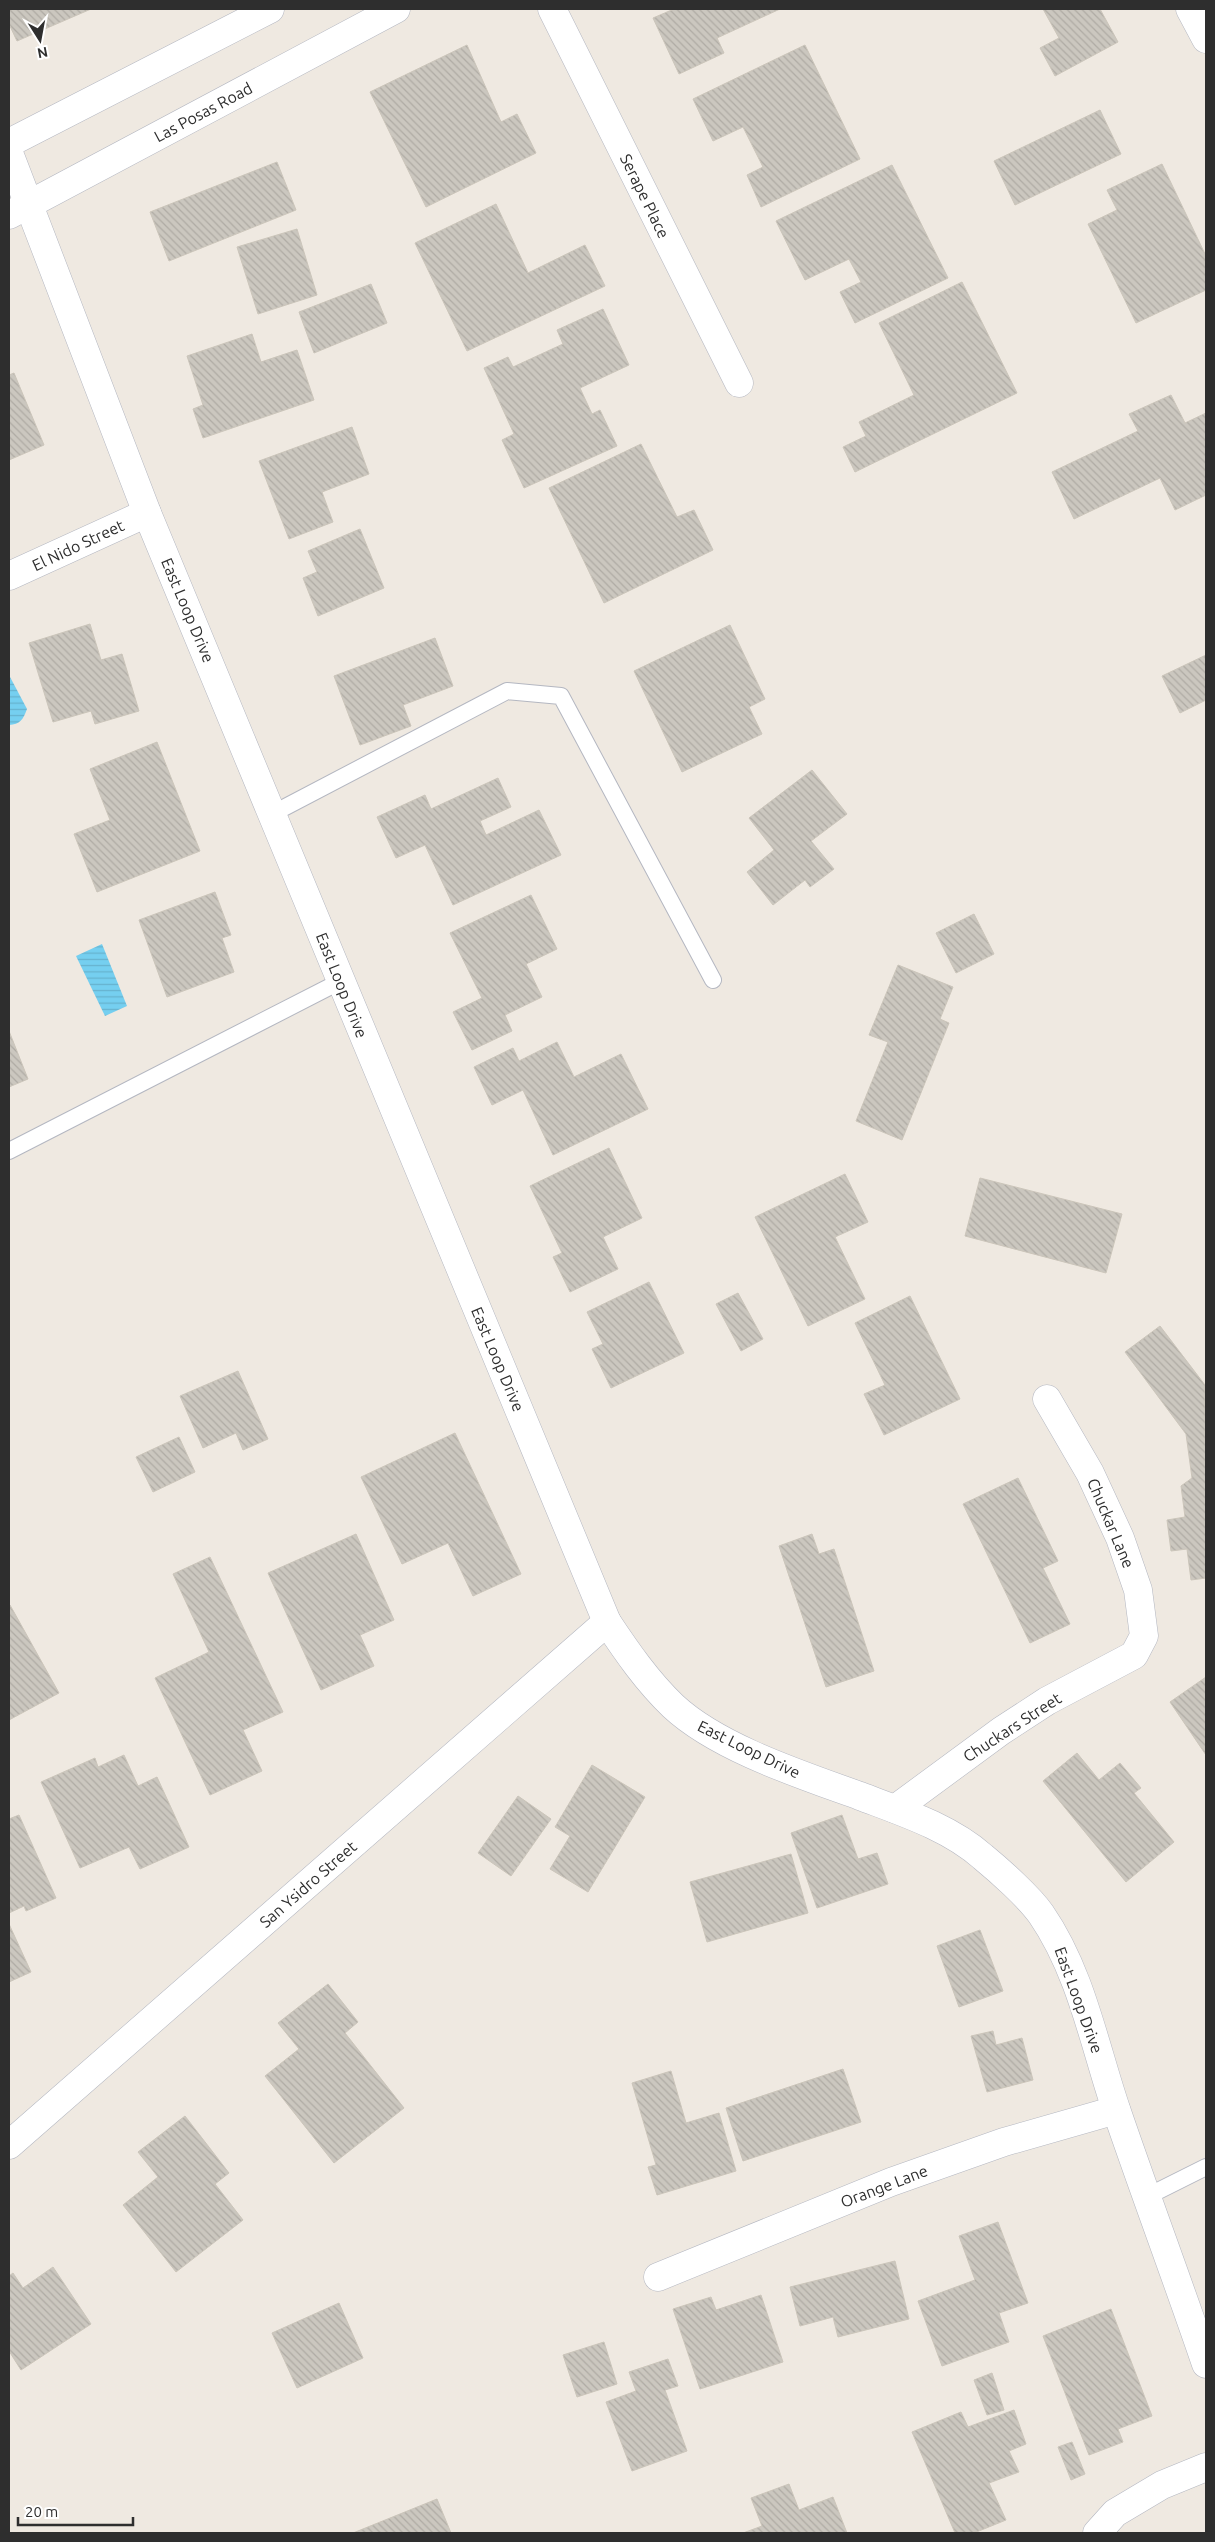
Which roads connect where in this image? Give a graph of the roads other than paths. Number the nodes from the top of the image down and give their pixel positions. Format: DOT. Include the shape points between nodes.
graph roads {
  1 [pos="270,9"];
  2 [pos="396,9"];
  3 [pos="552,9"];
  4 [pos="1190,9"];
  5 [pos="1206,39"];
  6 [pos="9,143"];
  7 [pos="9,154"];
  8 [pos="19,210"];
  9 [pos="739,383"];
  10 [pos="147,513"];
  11 [pos="9,576"];
  12 [pos="272,814"];
  13 [pos="713,980"];
  14 [pos="341,981"];
  15 [pos="9,1151"];
  16 [pos="1047,1399"];
  17 [pos="607,1622"];
  18 [pos="1134,1655"];
  19 [pos="895,1809"];
  20 [pos="1116,2110"];
  21 [pos="9,2145"];
  22 [pos="1206,2167"];
  23 [pos="1148,2196"];
  24 [pos="658,2277"];
  25 [pos="1206,2364"];
  26 [pos="1206,2468"];
  27 [pos="1097,2533"];
  1 -- 6 [label="street"];
  2 -- 8 [label="street, Las Posas Road"];
  3 -- 9 [label="street, Serape Place"];
  4 -- 5 [label="street"];
  7 -- 8 [label="street, East Loop Drive"];
  8 -- 10 [label="street, East Loop Drive"];
  10 -- 11 [label="street, El Nido Street"];
  10 -- 12 [label="street, East Loop Drive"];
  12 -- 13 [label="lane" via="507,691 561,696"];
  12 -- 14 [label="street, East Loop Drive"];
  14 -- 15 [label="lane"];
  14 -- 17 [label="street, East Loop Drive"];
  16 -- 18 [label="street, Chuckar Lane" via="1090,1473 1120,1538 1138,1590 1144,1636"];
  17 -- 19 [label="street, East Loop Drive" via="640,1670 672,1705 714,1736 803,1776"];
  17 -- 21 [label="street, San Ysidro Street"];
  18 -- 19 [label="street, Chuckars Street" via="1047,1701 1008,1726"];
  19 -- 20 [label="street, East Loop Drive" via="940,1829 982,1856 1040,1912 1058,1941 1076,1984"];
  20 -- 23 [label="street, East Loop Drive"];
  20 -- 24 [label="street, Orange Lane" via="1004,2142 891,2182"];
  22 -- 23 [label="lane"];
  23 -- 25 [label="street, East Loop Drive"];
  26 -- 27 [label="street" via="1162,2485 1115,2513"];
}
